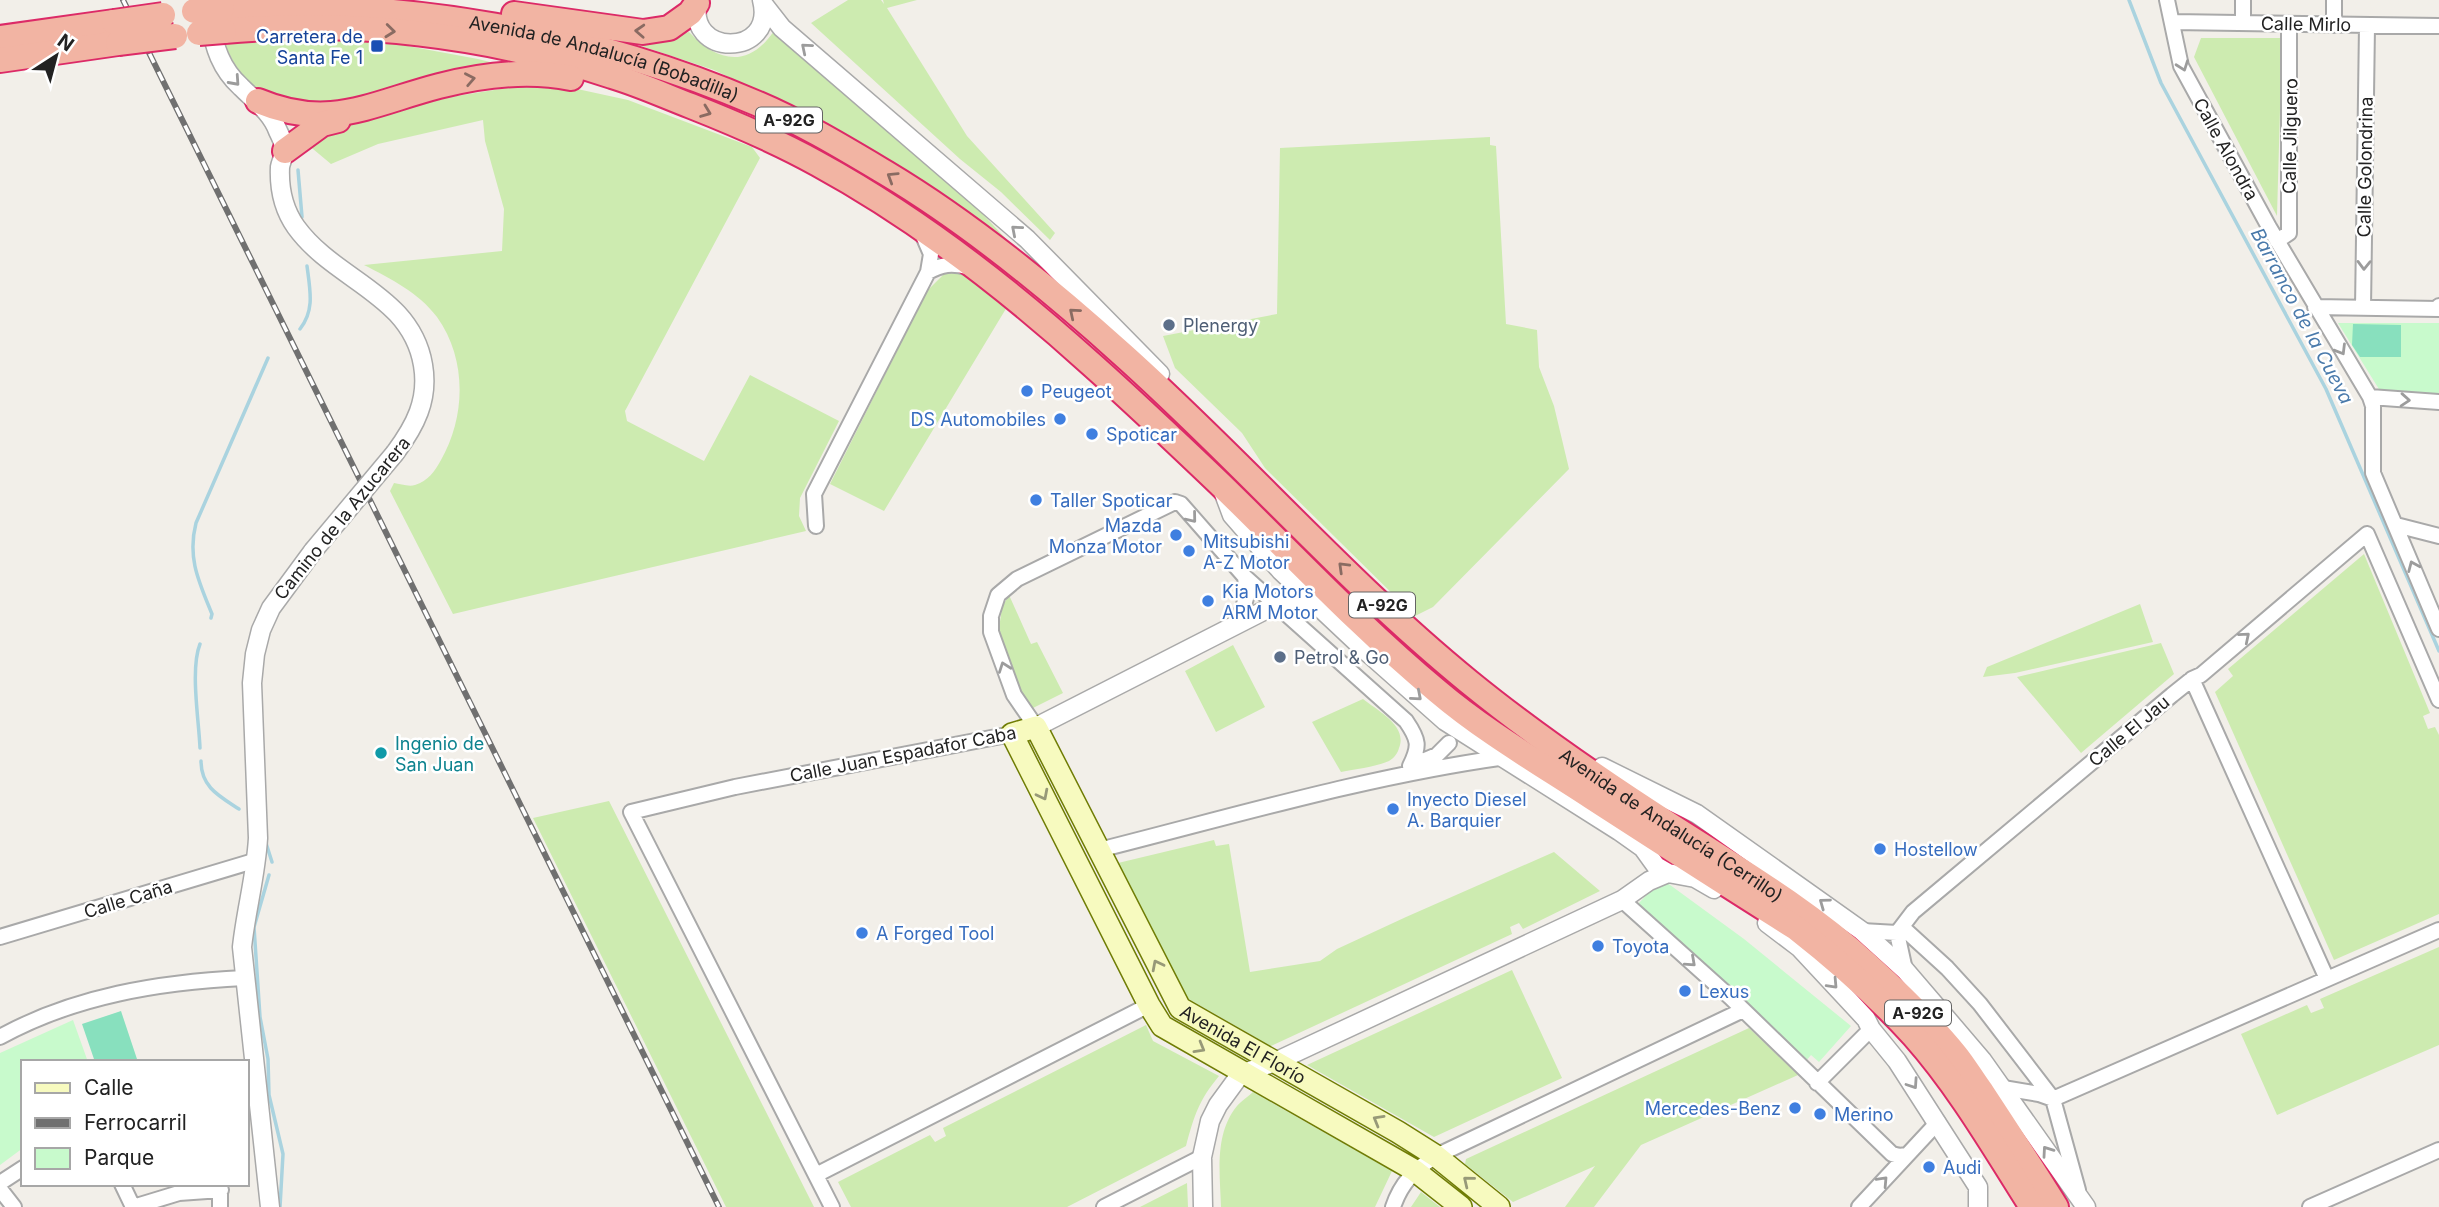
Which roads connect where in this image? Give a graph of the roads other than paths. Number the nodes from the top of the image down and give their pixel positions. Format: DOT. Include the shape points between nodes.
graph roads {
  1 [pos="2167,0"];
  2 [pos="2243,0"];
  3 [pos="2334,0"];
  4 [pos="697,1"];
  5 [pos="763,2"];
  6 [pos="398,10"];
  7 [pos="198,19"];
  8 [pos="2173,22"];
  9 [pos="2243,22"];
  10 [pos="2289,25"];
  11 [pos="2334,25"];
  12 [pos="2367,26"];
  13 [pos="2439,26"];
  14 [pos="116,32"];
  15 [pos="0,38"];
  16 [pos="0,60"];
  17 [pos="642,87"];
  18 [pos="258,101"];
  19 [pos="357,110"];
  20 [pos="285,151"];
  21 [pos="919,227"];
  22 [pos="2277,241"];
  23 [pos="978,269"];
  24 [pos="928,272"];
  25 [pos="2315,307"];
  26 [pos="2363,308"];
  27 [pos="2439,308"];
  28 [pos="2370,397"];
  29 [pos="2439,402"];
  30 [pos="1250,475"];
  31 [pos="1221,485"];
  32 [pos="816,526"];
  33 [pos="2396,526"];
  34 [pos="2439,536"];
  35 [pos="1281,571"];
  36 [pos="1245,577"];
  37 [pos="2432,597"];
  38 [pos="1316,604"];
  39 [pos="1275,606"];
  40 [pos="1350,614"];
  41 [pos="1238,623"];
  42 [pos="2439,629"];
  43 [pos="1366,651"];
  44 [pos="2192,679"];
  45 [pos="2439,700"];
  46 [pos="1445,721"];
  47 [pos="1036,727"];
  48 [pos="1012,734"];
  49 [pos="1449,743"];
  50 [pos="1506,757"];
  51 [pos="1469,761"];
  52 [pos="1410,766"];
  53 [pos="1391,776"];
  54 [pos="1708,822"];
  55 [pos="1655,832"];
  56 [pos="1099,850"];
  57 [pos="257,860"];
  58 [pos="1076,862"];
  59 [pos="1687,865"];
  60 [pos="1629,895"];
  61 [pos="1730,898"];
  62 [pos="1757,904"];
  63 [pos="1900,930"];
  64 [pos="2439,930"];
  65 [pos="1862,931"];
  66 [pos="0,937"];
  67 [pos="1905,970"];
  68 [pos="244,978"];
  69 [pos="2327,979"];
  70 [pos="1171,994"];
  71 [pos="1149,1005"];
  72 [pos="1743,1010"];
  73 [pos="1871,1030"];
  74 [pos="0,1037"];
  75 [pos="1275,1062"];
  76 [pos="1244,1073"];
  77 [pos="2033,1073"];
  78 [pos="1817,1083"];
  79 [pos="1992,1089"];
  80 [pos="2024,1091"];
  81 [pos="2053,1099"];
  82 [pos="253,1101"];
  83 [pos="1938,1122"];
  84 [pos="2439,1150"];
  85 [pos="1907,1155"];
  86 [pos="1436,1156"];
  87 [pos="1202,1157"];
  88 [pos="21,1169"];
  89 [pos="1414,1170"];
  90 [pos="816,1175"];
  91 [pos="0,1183"];
  92 [pos="123,1186"];
  93 [pos="220,1187"];
  94 [pos="0,1189"];
  95 [pos="2083,1202"];
  96 [pos="15,1207"];
  97 [pos="133,1207"];
  98 [pos="219,1207"];
  99 [pos="270,1207"];
  100 [pos="832,1207"];
  101 [pos="1104,1207"];
  102 [pos="1203,1207"];
  103 [pos="1393,1207"];
  104 [pos="1461,1207"];
  105 [pos="1499,1207"];
  106 [pos="1858,1207"];
  107 [pos="1978,1207"];
  108 [pos="2032,1207"];
  109 [pos="2056,1207"];
  110 [pos="2310,1207"];
  1 -- 8 [label="street, Calle Alondra"];
  2 -- 9 [label="street"];
  3 -- 11 [label="street"];
  4 -- 5 [label="street" via="703,31 715,41 729,44 744,42 756,33 763,20"];
  4 -- 6 [label="highway, one-way" via="690,13 669,28 643,32 444,6"];
  30 -- 5 [label="street, one-way" via="1234,446 1027,239 782,28"];
  6 -- 7 [label="highway, Avenida de Andalucía (Bobadilla) / A-92G" via="281,4"];
  30 -- 6 [label="highway, Avenida de Andalucía (Bobadilla) / A-92G, one-way" via="1118,350 1006,257 890,175 818,134 758,104 633,58 512,27"];
  7 -- 14 [label="highway, Avenida de Andalucía (Bobadilla) / A-92G, bridge"];
  7 -- 17 [label="highway, Avenida de Andalucía (Bobadilla) / A-92G, one-way" via="455,39 519,51"];
  7 -- 18 [label="street, one-way" via="210,23 228,74"];
  8 -- 9 [label="street, Calle Mirlo"];
  8 -- 22 [label="street, Calle Alondra, one-way" via="2181,66"];
  9 -- 10 [label="street, Calle Mirlo"];
  10 -- 11 [label="street, Calle Mirlo"];
  10 -- 22 [label="street, Calle Jilguero" via="2289,233"];
  11 -- 12 [label="street, Calle Mirlo"];
  12 -- 13 [label="street, Calle Mirlo"];
  12 -- 26 [label="street, Calle Golondrina, one-way"];
  14 -- 15 [label="highway, Avenida de Andalucía (Bobadilla) / A-92G"];
  14 -- 16 [label="highway, Avenida de Andalucía (Bobadilla) / A-92G"];
  19 -- 17 [label="highway, one-way" via="439,86 507,74"];
  17 -- 21 [label="highway, Avenida de Andalucía (Bobadilla) / A-92G, one-way" via="787,148"];
  18 -- 19 [label="highway" via="293,113 334,115"];
  18 -- 20 [label="street" via="277,128"];
  19 -- 20 [label="highway" via="322,124"];
  20 -- 57 [label="street, Camino de la Azucarera, bridge" via="280,179 294,225 330,262 401,315 414,334 425,374 424,394 412,430 313,551 271,608 261,630 252,683"];
  21 -- 23 [label="highway, Avenida de Andalucía (Bobadilla) / A-92G"];
  21 -- 24 [label="street" via="931,254"];
  22 -- 25 [label="street, Calle Alondra"];
  23 -- 24 [label="street" via="953,264"];
  23 -- 31 [label="highway, Avenida de Andalucía (Bobadilla) / A-92G" via="1091,364"];
  24 -- 32 [label="street" via="814,494"];
  25 -- 26 [label="street"];
  25 -- 28 [label="street, Calle Alondra, one-way"];
  26 -- 27 [label="street"];
  28 -- 29 [label="street, one-way"];
  28 -- 33 [label="street" via="2373,473"];
  55 -- 30 [label="highway, Avenida de Andalucía (Cerrillo) / A-92G, one-way" via="1608,786 1523,725 1411,632"];
  31 -- 35 [label="street, Avenida de Andalucía (Cerrillo)" via="1232,515"];
  31 -- 40 [label="highway, Avenida de Andalucía (Cerrillo) / A-92G"];
  33 -- 34 [label="street"];
  37 -- 33 [label="street, one-way"];
  35 -- 38 [label="street, Avenida de Andalucía (Cerrillo)"];
  35 -- 39 [label="street" via="1282,587"];
  36 -- 39 [label="street"];
  36 -- 41 [label="street" via="1247,595"];
  47 -- 36 [label="street, one-way" via="1014,695 991,632 993,606 1007,586 1175,502"];
  37 -- 42 [label="street"];
  38 -- 39 [label="street, Calle Juan Espadafor Caba" via="1292,600"];
  38 -- 43 [label="street, Avenida de Andalucía (Cerrillo)"];
  39 -- 41 [label="street, Calle Juan Espadafor Caba"];
  39 -- 52 [label="street" via="1406,721 1418,750"];
  40 -- 43 [label="street"];
  40 -- 55 [label="highway, Avenida de Andalucía (Cerrillo) / A-92G" via="1441,694 1529,758"];
  41 -- 47 [label="street, Calle Juan Espadafor Caba"];
  43 -- 46 [label="street, Avenida de Andalucía (Cerrillo), one-way"];
  44 -- 45 [label="street, Calle El Jau, one-way" via="2367,534"];
  44 -- 63 [label="street, Calle El Jau" via="1913,912"];
  44 -- 69 [label="street"];
  46 -- 49 [label="street"];
  46 -- 50 [label="street, Avenida de Andalucía (Cerrillo)"];
  47 -- 48 [label="main road, Calle Juan Espadafor Caba"];
  47 -- 56 [label="main road, Avenida El Florío"];
  48 -- 58 [label="main road, Avenida El Florío, one-way"];
  48 -- 90 [label="street, Calle Juan Espadafor Caba" via="735,787 631,812"];
  49 -- 51 [label="street"];
  49 -- 52 [label="street" via="1437,755"];
  50 -- 51 [label="street"];
  50 -- 55 [label="street, Avenida de Andalucía (Cerrillo)"];
  51 -- 53 [label="street"];
  52 -- 53 [label="street"];
  53 -- 56 [label="street"];
  54 -- 55 [label="street, Avenida de Andalucía (Cerrillo)"];
  54 -- 59 [label="street" via="1709,833"];
  65 -- 54 [label="street, Avenida de Andalucía (Cerrillo), one-way"];
  55 -- 59 [label="highway, Avenida de Andalucía (Cerrillo) / A-92G"];
  55 -- 60 [label="street"];
  56 -- 58 [label="main road"];
  70 -- 56 [label="main road, Avenida El Florío, one-way"];
  57 -- 66 [label="street, Calle Caña"];
  57 -- 68 [label="street, Camino de la Azucarera" via="242,947"];
  58 -- 71 [label="main road, Avenida El Florío"];
  59 -- 60 [label="street"];
  59 -- 61 [label="street, Avenida de Andalucía (Cerrillo)" via="1695,878"];
  59 -- 62 [label="highway, Avenida de Andalucía (Cerrillo) / A-92G"];
  59 -- 79 [label="highway, Avenida de Andalucía (Cerrillo) / A-92G" via="1798,909 1869,965"];
  60 -- 72 [label="street, one-way"];
  60 -- 75 [label="street"];
  61 -- 62 [label="street"];
  61 -- 73 [label="street, Avenida de Andalucía (Cerrillo), one-way" via="1800,948"];
  62 -- 108 [label="highway, Avenida de Andalucía (Cerrillo) / A-92G" via="1835,958 1914,1036 1950,1081"];
  63 -- 65 [label="street"];
  63 -- 67 [label="street"];
  63 -- 77 [label="street" via="1955,977"];
  64 -- 69 [label="street"];
  65 -- 67 [label="street, Avenida de Andalucía (Cerrillo)"];
  67 -- 79 [label="street, Avenida de Andalucía (Cerrillo)" via="1961,1035"];
  68 -- 74 [label="street" via="146,987 65,1007"];
  68 -- 82 [label="street, Camino de la Azucarera"];
  69 -- 81 [label="street"];
  70 -- 71 [label="main road"];
  70 -- 75 [label="main road, Avenida El Florío" via="1180,1008"];
  71 -- 76 [label="main road, Avenida El Florío, one-way" via="1161,1026"];
  71 -- 90 [label="street"];
  72 -- 78 [label="street"];
  72 -- 86 [label="street"];
  73 -- 78 [label="street"];
  73 -- 83 [label="street, Avenida de Andalucía (Cerrillo), one-way"];
  75 -- 76 [label="street"];
  86 -- 75 [label="main road, Avenida El Florío, one-way"];
  76 -- 87 [label="street" via="1210,1121"];
  76 -- 89 [label="main road, Avenida El Florío"];
  77 -- 80 [label="street"];
  77 -- 81 [label="street"];
  78 -- 85 [label="street" via="1892,1154"];
  79 -- 80 [label="street"];
  95 -- 79 [label="street, Avenida de Andalucía (Cerrillo), one-way"];
  79 -- 109 [label="highway, Avenida de Andalucía (Cerrillo) / A-92G"];
  80 -- 81 [label="street"];
  81 -- 95 [label="street"];
  82 -- 99 [label="street, Camino de la Azucarera"];
  83 -- 85 [label="street"];
  83 -- 107 [label="street, Avenida de Andalucía (Cerrillo)" via="1978,1187"];
  84 -- 110 [label="street"];
  106 -- 85 [label="street, one-way"];
  86 -- 89 [label="street"];
  105 -- 86 [label="main road, Avenida El Florío, one-way"];
  87 -- 101 [label="street"];
  87 -- 102 [label="street"];
  88 -- 91 [label="street"];
  89 -- 103 [label="street"];
  89 -- 104 [label="main road, Avenida El Florío"];
  90 -- 100 [label="street"];
  92 -- 97 [label="street"];
  93 -- 97 [label="street"];
  93 -- 98 [label="street"];
  94 -- 96 [label="street"];
}
